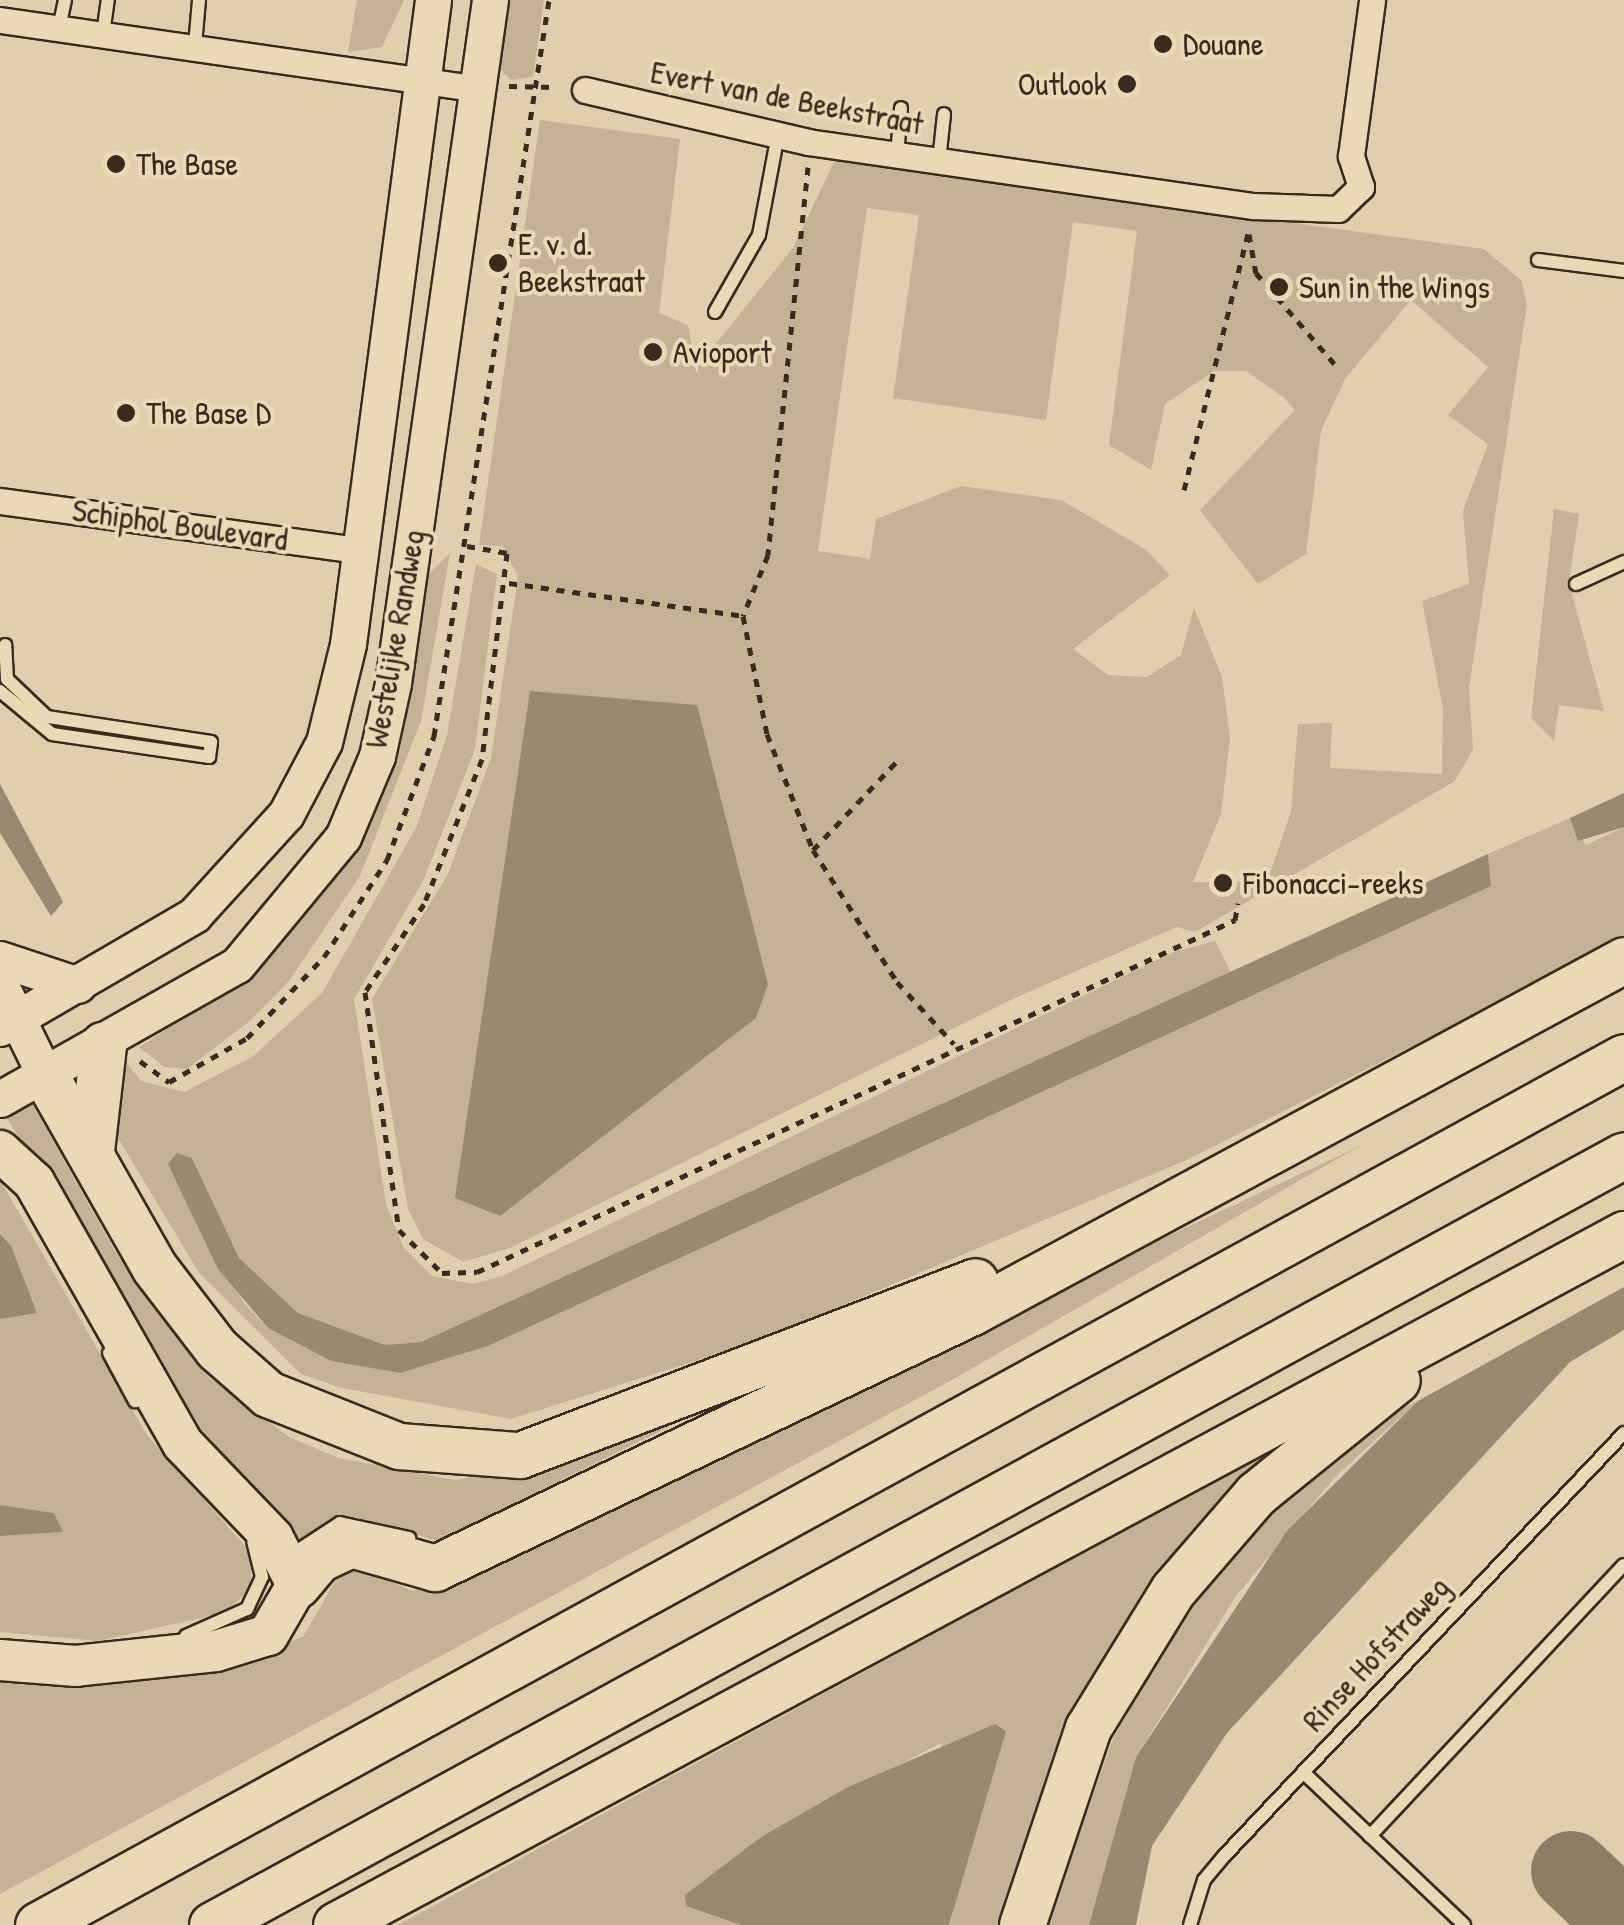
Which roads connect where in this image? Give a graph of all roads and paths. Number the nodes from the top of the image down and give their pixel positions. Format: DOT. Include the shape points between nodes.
graph roads {
  1 [pos="64,0"];
  2 [pos="108,0"];
  3 [pos="199,0"];
  4 [pos="433,0"];
  5 [pos="490,0"];
  6 [pos="1372,0"];
  7 [pos="0,20"];
  8 [pos="58,28"];
  9 [pos="103,34"];
  10 [pos="194,45"];
  11 [pos="422,79"];
  12 [pos="477,89"];
  13 [pos="585,90"];
  14 [pos="902,108"];
  15 [pos="944,114"];
  16 [pos="779,132"];
  17 [pos="808,142"];
  18 [pos="897,155"];
  19 [pos="939,161"];
  20 [pos="1251,218"];
  21 [pos="1538,260"];
  22 [pos="1624,271"];
  23 [pos="715,312"];
  24 [pos="1340,368"];
  25 [pos="1184,490"];
  26 [pos="0,501"];
  27 [pos="467,546"];
  28 [pos="359,550"];
  29 [pos="1624,562"];
  30 [pos="508,583"];
  31 [pos="1576,584"];
  32 [pos="743,616"];
  33 [pos="5,644"];
  34 [pos="0,691"];
  35 [pos="900,760"];
  36 [pos="813,850"];
  37 [pos="1238,902"];
  38 [pos="0,959"];
  39 [pos="1624,960"];
  40 [pos="0,984"];
  41 [pos="78,984"];
  42 [pos="10,1023"];
  43 [pos="954,1044"];
  44 [pos="103,1045"];
  45 [pos="0,1048"];
  46 [pos="1624,1058"];
  47 [pos="45,1075"];
  48 [pos="0,1099"];
  49 [pos="2,1145"];
  50 [pos="1624,1155"];
  51 [pos="91,1158"];
  52 [pos="1184,1198"];
  53 [pos="1624,1234"];
  54 [pos="1534,1285"];
  55 [pos="142,1413"];
  56 [pos="151,1428"];
  57 [pos="1624,1433"];
  58 [pos="526,1524"];
  59 [pos="426,1543"];
  60 [pos="444,1545"];
  61 [pos="1624,1564"];
  62 [pos="282,1573"];
  63 [pos="0,1642"];
  64 [pos="0,1660"];
  65 [pos="1303,1772"];
  66 [pos="1370,1836"];
  67 [pos="38,1925"];
  68 [pos="212,1925"];
  69 [pos="336,1925"];
  70 [pos="1022,1925"];
  71 [pos="1190,1925"];
  72 [pos="1464,1925"];
  1 -- 8 [label="lane"];
  2 -- 9 [label="lane"];
  3 -- 10 [label="lane"];
  4 -- 11 [label="street, Westelijke Randweg"];
  5 -- 12 [label="street, Westelijke Randweg"];
  6 -- 20 [label="street, Evert van de Beekstraat" via="1351,156 1362,187 1338,208"];
  7 -- 8 [label="street"];
  8 -- 9 [label="street"];
  9 -- 10 [label="street"];
  10 -- 11 [label="street"];
  11 -- 12 [label="street"];
  11 -- 28 [label="street, Westelijke Randweg"];
  12 -- 13 [label="path"];
  12 -- 44 [label="street, Westelijke Randweg" via="377,756 343,837 290,912 237,965"];
  13 -- 16 [label="street, Evert van de Beekstraat"];
  14 -- 18 [label="lane"];
  15 -- 19 [label="lane"];
  16 -- 17 [label="street, Evert van de Beekstraat"];
  16 -- 23 [label="lane" via="760,236"];
  17 -- 18 [label="street, Evert van de Beekstraat"];
  17 -- 32 [label="path" via="768,556"];
  18 -- 19 [label="street, Evert van de Beekstraat"];
  19 -- 20 [label="street, Evert van de Beekstraat"];
  20 -- 24 [label="path" via="1256,274"];
  20 -- 25 [label="path"];
  21 -- 22 [label="lane"];
  26 -- 28 [label="street, Schiphol Boulevard"];
  27 -- 30 [label="path" via="507,554"];
  28 -- 41 [label="street, Westelijke Randweg" via="324,742 286,814 194,915"];
  29 -- 31 [label="lane"];
  30 -- 32 [label="path"];
  30 -- 43 [label="path" via="482,759 462,819 424,904 365,992 399,1230 417,1257 442,1273 477,1272"];
  32 -- 36 [label="path" via="767,734"];
  33 -- 34 [label="lane" via="7,680 48,717 211,742 208,757 52,734"];
  35 -- 36 [label="path"];
  36 -- 43 [label="path" via="897,982"];
  37 -- 43 [label="path" via="1235,920"];
  38 -- 41 [label="street"];
  39 -- 52 [label="highway"];
  40 -- 42 [label="street"];
  41 -- 42 [label="street, Westelijke Randweg"];
  42 -- 47 [label="street"];
  44 -- 47 [label="street, Westelijke Randweg"];
  44 -- 51 [label="highway"];
  45 -- 47 [label="street"];
  46 -- 67 [label="highway"];
  47 -- 48 [label="street, Westelijke Randweg"];
  47 -- 51 [label="highway"];
  49 -- 55 [label="lane"];
  49 -- 62 [label="main road" via="34,1182 183,1444"];
  50 -- 68 [label="highway"];
  51 -- 52 [label="highway" via="182,1309 268,1394 333,1428 472,1454 520,1455 608,1427"];
  52 -- 58 [label="highway" via="972,1312"];
  53 -- 54 [label="highway"];
  54 -- 69 [label="highway"];
  54 -- 70 [label="highway" via="1328,1430 1208,1543 1088,1728"];
  56 -- 62 [label="lane"];
  57 -- 65 [label="lane, Rinse Hofstraweg"];
  58 -- 60 [label="lane" via="479,1528"];
  58 -- 62 [label="highway" via="435,1568 352,1544"];
  59 -- 62 [label="lane" via="340,1523"];
  61 -- 66 [label="lane"];
  62 -- 63 [label="lane" via="236,1619 178,1638"];
  62 -- 64 [label="main road" via="268,1635 216,1651 76,1666"];
  65 -- 66 [label="lane"];
  65 -- 71 [label="lane, Rinse Hofstraweg" via="1204,1880"];
  66 -- 72 [label="lane"];
}
